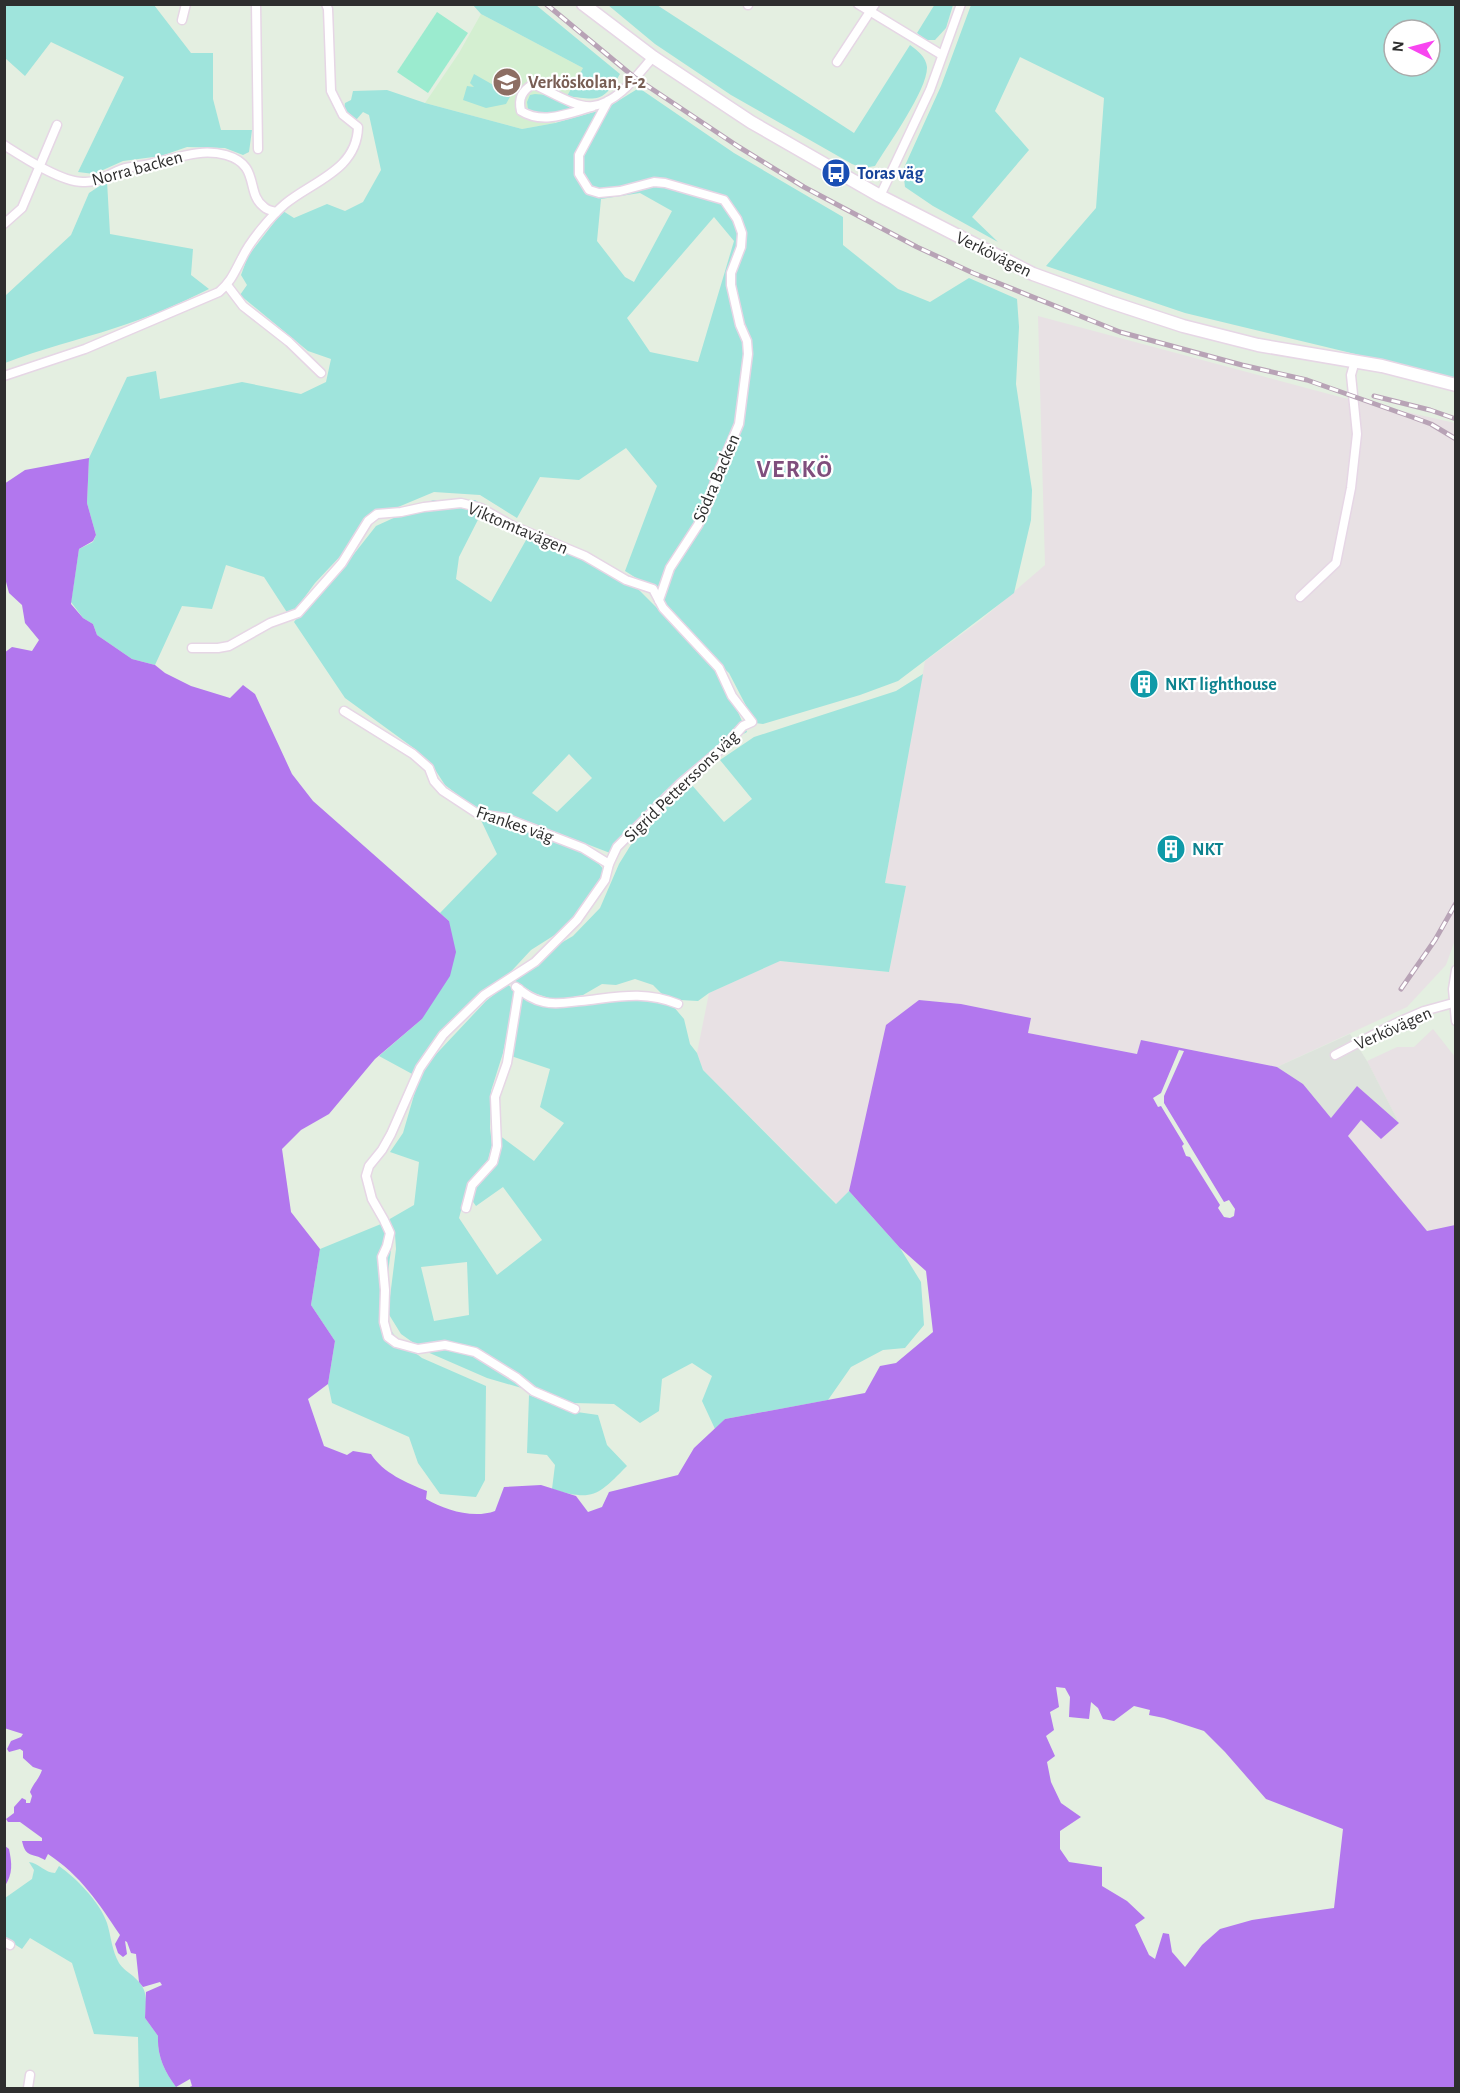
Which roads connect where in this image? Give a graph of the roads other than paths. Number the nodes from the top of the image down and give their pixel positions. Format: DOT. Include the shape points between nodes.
graph roads {
  1 [pos="186,4"];
  2 [pos="256,4"];
  3 [pos="326,4"];
  4 [pos="583,4"];
  5 [pos="858,4"];
  6 [pos="961,4"];
  7 [pos="872,8"];
  8 [pos="182,20"];
  9 [pos="942,55"];
  10 [pos="653,57"];
  11 [pos="837,62"];
  12 [pos="608,101"];
  13 [pos="592,107"];
  14 [pos="57,125"];
  15 [pos="4,145"];
  16 [pos="258,149"];
  17 [pos="41,167"];
  18 [pos="880,196"];
  19 [pos="276,212"];
  20 [pos="4,224"];
  21 [pos="227,285"];
  22 [pos="1355,361"];
  23 [pos="321,373"];
  24 [pos="4,376"];
  25 [pos="1455,385"];
  26 [pos="1300,597"];
  27 [pos="659,600"];
  28 [pos="192,648"];
  29 [pos="344,711"];
  30 [pos="752,722"];
  31 [pos="609,864"];
  32 [pos="1455,970"];
  33 [pos="508,981"];
  34 [pos="519,989"];
  35 [pos="1453,1003"];
  36 [pos="678,1004"];
  37 [pos="1455,1021"];
  38 [pos="1335,1055"];
  39 [pos="466,1208"];
  40 [pos="575,1409"];
  41 [pos="30,2075"];
  42 [pos="28,2088"];
  1 -- 8 [label="street"];
  2 -- 16 [label="street"];
  3 -- 19 [label="street" via="331,92 343,115 358,128 357,140 336,171"];
  4 -- 10 [label="main road, Verkövägen"];
  5 -- 7 [label="street"];
  6 -- 9 [label="street"];
  7 -- 9 [label="street"];
  7 -- 11 [label="street"];
  9 -- 18 [label="street" via="930,90"];
  10 -- 12 [label="street"];
  10 -- 18 [label="main road, Verkövägen" via="751,122"];
  12 -- 13 [label="street"];
  12 -- 27 [label="street, Södra Backen" via="579,155 579,174 589,190 599,193 665,183 724,200 742,233 741,248 731,273 748,354 739,424 709,501 670,568"];
  13 -- 13 [label="street" via="533,84 526,88 519,102 521,111 542,118"];
  14 -- 17 [label="street"];
  15 -- 17 [label="street, Norra backen"];
  17 -- 19 [label="street, Norra backen" via="83,182 183,155 225,154 247,169 257,200 264,208"];
  17 -- 20 [label="street" via="22,208"];
  18 -- 22 [label="main road, Verkövägen" via="1034,274 1110,302 1258,345"];
  19 -- 21 [label="street" via="242,257"];
  21 -- 23 [label="street" via="243,306"];
  21 -- 24 [label="street" via="204,300 85,349"];
  22 -- 25 [label="main road, Verkövägen"];
  22 -- 26 [label="street" via="1351,375 1357,434 1336,562"];
  27 -- 28 [label="street, Viktomtavägen" via="653,589 626,580 585,556 481,508 461,503 377,514 368,520 342,563 298,613 270,623 229,646"];
  27 -- 30 [label="street, Viktomtavägen" via="719,668 732,696"];
  29 -- 31 [label="street, Frankes väg" via="413,754 429,768 443,791 478,814 505,818 583,848"];
  30 -- 31 [label="street, Sigrid Petterssons väg" via="743,726 641,822 618,847"];
  31 -- 33 [label="street, Sigrid Petterssons väg" via="605,880 577,920 535,962"];
  32 -- 35 [label="street, Verkövägen"];
  33 -- 34 [label="street"];
  33 -- 40 [label="street, Sigrid Petterssons väg" via="471,1006 443,1035 420,1068 391,1134 369,1166 367,1184 390,1233 382,1257 384,1322 388,1337 396,1343 418,1349 445,1345 475,1352 533,1391"];
  34 -- 36 [label="street" via="546,1003 638,995 661,997"];
  34 -- 39 [label="street" via="507,1063 495,1097 497,1146 493,1162 472,1185"];
  35 -- 37 [label="street, Verkövägen"];
  35 -- 38 [label="street, Verkövägen" via="1394,1024"];
  41 -- 42 [label="street"];
}
